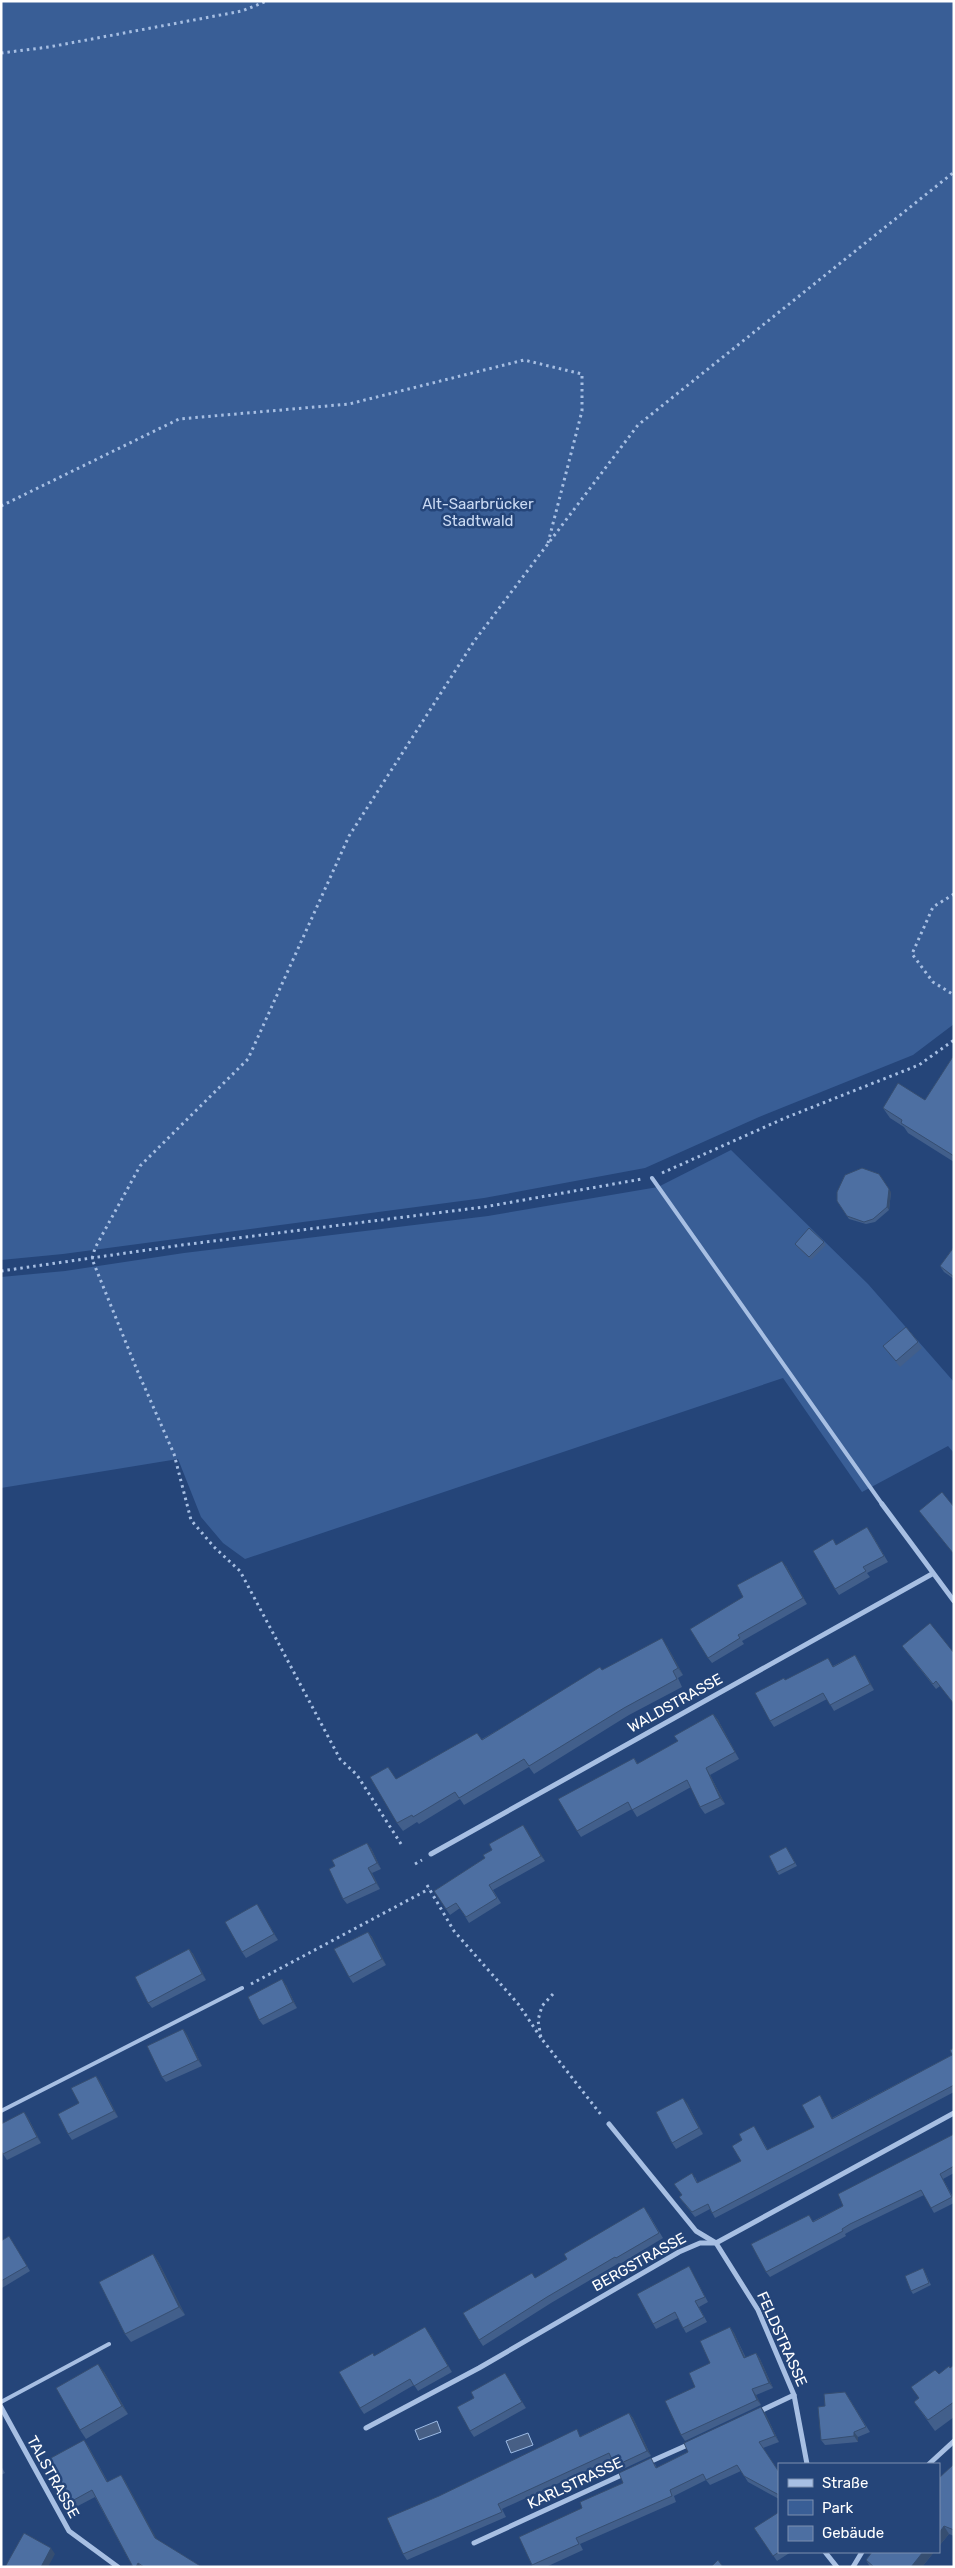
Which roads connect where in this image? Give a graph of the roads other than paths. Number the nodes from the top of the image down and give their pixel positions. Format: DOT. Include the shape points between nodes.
graph roads {
  1 [pos="652,1178"];
  2 [pos="882,1504"];
  3 [pos="932,1574"];
  4 [pos="954,1601"];
  5 [pos="431,1854"];
  6 [pos="242,1988"];
  7 [pos="1,2111"];
  8 [pos="954,2113"];
  9 [pos="609,2124"];
  10 [pos="716,2243"];
  11 [pos="109,2344"];
  12 [pos="794,2395"];
  13 [pos="1,2402"];
  14 [pos="1,2407"];
  15 [pos="750,2416"];
  16 [pos="366,2428"];
  17 [pos="696,2440"];
  18 [pos="954,2441"];
  19 [pos="807,2463"];
  20 [pos="930,2463"];
  21 [pos="643,2465"];
  22 [pos="634,2469"];
  23 [pos="474,2543"];
  24 [pos="826,2553"];
  25 [pos="861,2553"];
  26 [pos="118,2567"];
  27 [pos="837,2567"];
  28 [pos="853,2567"];
  1 -- 2 [label="lane"];
  2 -- 3 [label="street"];
  3 -- 4 [label="street"];
  3 -- 5 [label="street, WALDSTRASSE"];
  6 -- 7 [label="lane"];
  8 -- 10 [label="street, BERGSTRASSE"];
  9 -- 10 [label="street, FELDSTRASSE" via="696,2231"];
  10 -- 12 [label="street, FELDSTRASSE" via="758,2310"];
  10 -- 16 [label="street, BERGSTRASSE" via="700,2244 679,2252 479,2368"];
  11 -- 13 [label="lane"];
  12 -- 15 [label="street"];
  12 -- 19 [label="street, FELDSTRASSE"];
  14 -- 26 [label="street, TALSTRASSE" via="69,2531"];
  17 -- 21 [label="street, KARLSTRASSE"];
  18 -- 20 [label="street"];
  22 -- 23 [label="street, KARLSTRASSE"];
  24 -- 27 [label="street"];
  25 -- 28 [label="street"];
}
